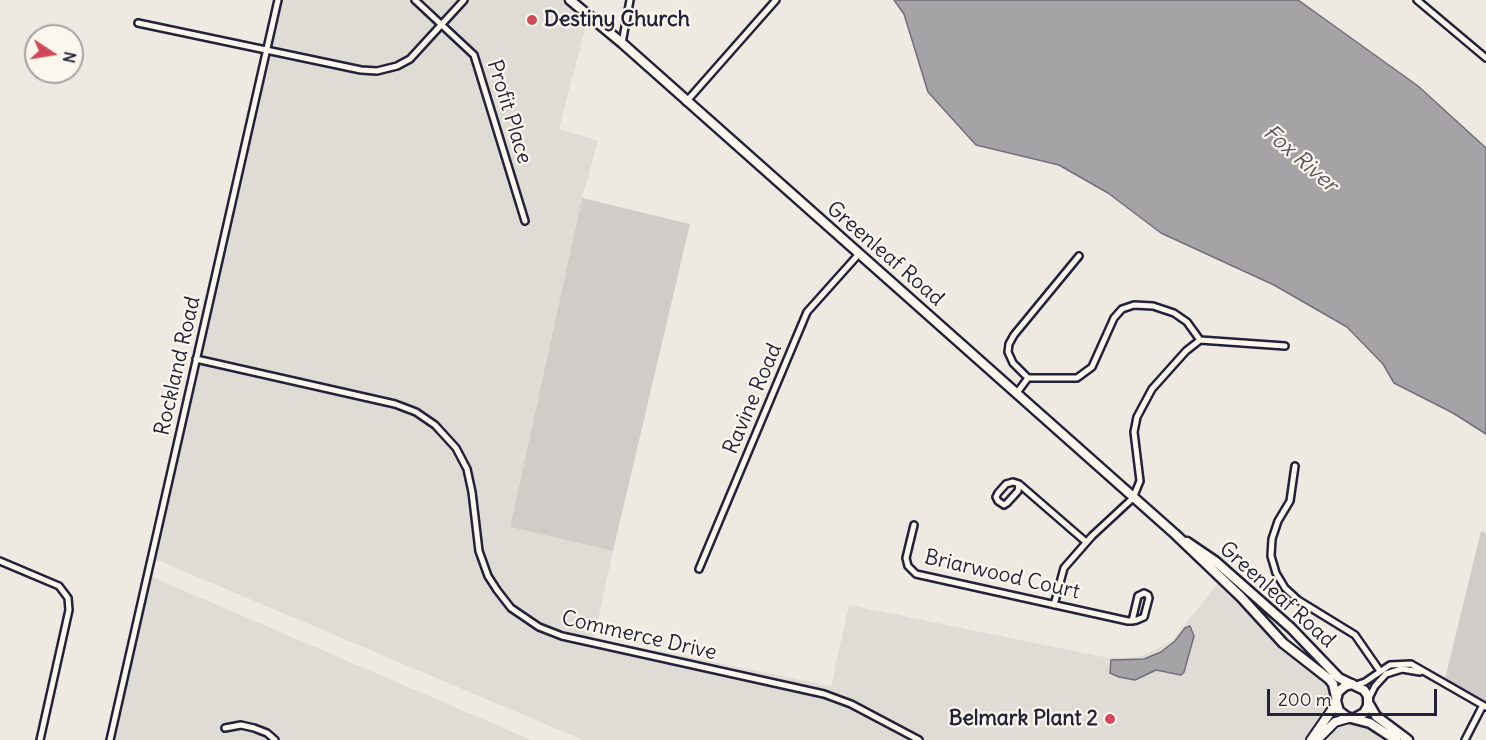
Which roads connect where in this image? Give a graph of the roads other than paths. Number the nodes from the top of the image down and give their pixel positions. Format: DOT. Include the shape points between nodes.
graph roads {
  1 [pos="278,0"];
  2 [pos="415,0"];
  3 [pos="464,0"];
  4 [pos="570,0"];
  5 [pos="630,0"];
  6 [pos="776,0"];
  7 [pos="1417,0"];
  8 [pos="138,23"];
  9 [pos="442,25"];
  10 [pos="622,44"];
  11 [pos="267,51"];
  12 [pos="1486,58"];
  13 [pos="686,102"];
  14 [pos="525,221"];
  15 [pos="858,255"];
  16 [pos="1078,256"];
  17 [pos="1200,340"];
  18 [pos="1285,346"];
  19 [pos="196,359"];
  20 [pos="1028,378"];
  21 [pos="1016,394"];
  22 [pos="1295,466"];
  23 [pos="1020,484"];
  24 [pos="1133,498"];
  25 [pos="914,525"];
  26 [pos="1175,534"];
  27 [pos="1086,542"];
  28 [pos="0,561"];
  29 [pos="699,569"];
  30 [pos="1054,605"];
  31 [pos="1132,621"];
  32 [pos="1380,670"];
  33 [pos="1425,672"];
  34 [pos="1354,685"];
  35 [pos="1336,700"];
  36 [pos="1369,701"];
  37 [pos="1485,706"];
  38 [pos="1352,718"];
  39 [pos="225,728"];
  40 [pos="40,740"];
  41 [pos="110,740"];
  42 [pos="276,740"];
  43 [pos="919,740"];
  44 [pos="1311,740"];
  45 [pos="1317,740"];
  46 [pos="1396,740"];
  47 [pos="1408,740"];
  48 [pos="1465,740"];
  1 -- 11 [label="street, Rockland Road"];
  2 -- 9 [label="street, Profit Place"];
  3 -- 9 [label="street"];
  4 -- 10 [label="main road, Greenleaf Road"];
  5 -- 10 [label="street"];
  6 -- 13 [label="street"];
  7 -- 12 [label="street"];
  8 -- 11 [label="street"];
  9 -- 11 [label="street" via="410,59 381,71"];
  9 -- 14 [label="street, Profit Place" via="475,58"];
  10 -- 13 [label="main road, Greenleaf Road"];
  11 -- 19 [label="street, Rockland Road"];
  13 -- 15 [label="main road, Greenleaf Road"];
  15 -- 21 [label="main road, Greenleaf Road"];
  15 -- 29 [label="street, Ravine Road" via="807,312"];
  16 -- 20 [label="street" via="1009,344 1013,363"];
  17 -- 18 [label="street"];
  17 -- 20 [label="street" via="1187,322 1174,313 1134,305 1122,309 1114,318 1092,367 1077,378"];
  17 -- 24 [label="street" via="1152,389 1137,417 1134,432 1140,481"];
  19 -- 41 [label="street, Rockland Road"];
  19 -- 43 [label="street, Commerce Drive" via="395,404 435,425 456,448 467,469 478,550 491,582 511,608 539,627 569,638 824,694"];
  20 -- 21 [label="street"];
  21 -- 24 [label="main road, Greenleaf Road"];
  22 -- 32 [label="street" via="1290,501 1275,530 1271,550 1279,580 1298,600 1355,635"];
  23 -- 23 [label="street" via="1006,484 998,493 998,501 1007,503"];
  23 -- 27 [label="street"];
  24 -- 26 [label="main road, Greenleaf Road"];
  24 -- 27 [label="street"];
  25 -- 30 [label="street, Briarwood Court" via="906,558 914,573"];
  26 -- 34 [label="main road, Greenleaf Road" via="1231,575 1298,634 1340,678"];
  26 -- 35 [label="main road, Greenleaf Road" via="1283,642 1333,684"];
  27 -- 30 [label="street" via="1064,568"];
  28 -- 40 [label="street" via="59,586 68,597 69,610"];
  30 -- 31 [label="street, Briarwood Court"];
  31 -- 31 [label="street" via="1145,615 1148,595 1138,596"];
  32 -- 33 [label="street" via="1404,663"];
  32 -- 34 [label="street"];
  33 -- 36 [label="street" via="1392,671 1380,679"];
  33 -- 37 [label="street"];
  34 -- 35 [label="main road" via="1341,689"];
  34 -- 36 [label="main road" via="1364,690"];
  35 -- 38 [label="main road" via="1340,713"];
  35 -- 44 [label="main road"];
  36 -- 38 [label="main road" via="1364,713"];
  36 -- 47 [label="main road" via="1376,716"];
  37 -- 48 [label="street"];
  38 -- 45 [label="main road" via="1335,722"];
  38 -- 46 [label="main road" via="1376,726"];
  39 -- 42 [label="street" via="254,728"];
}
